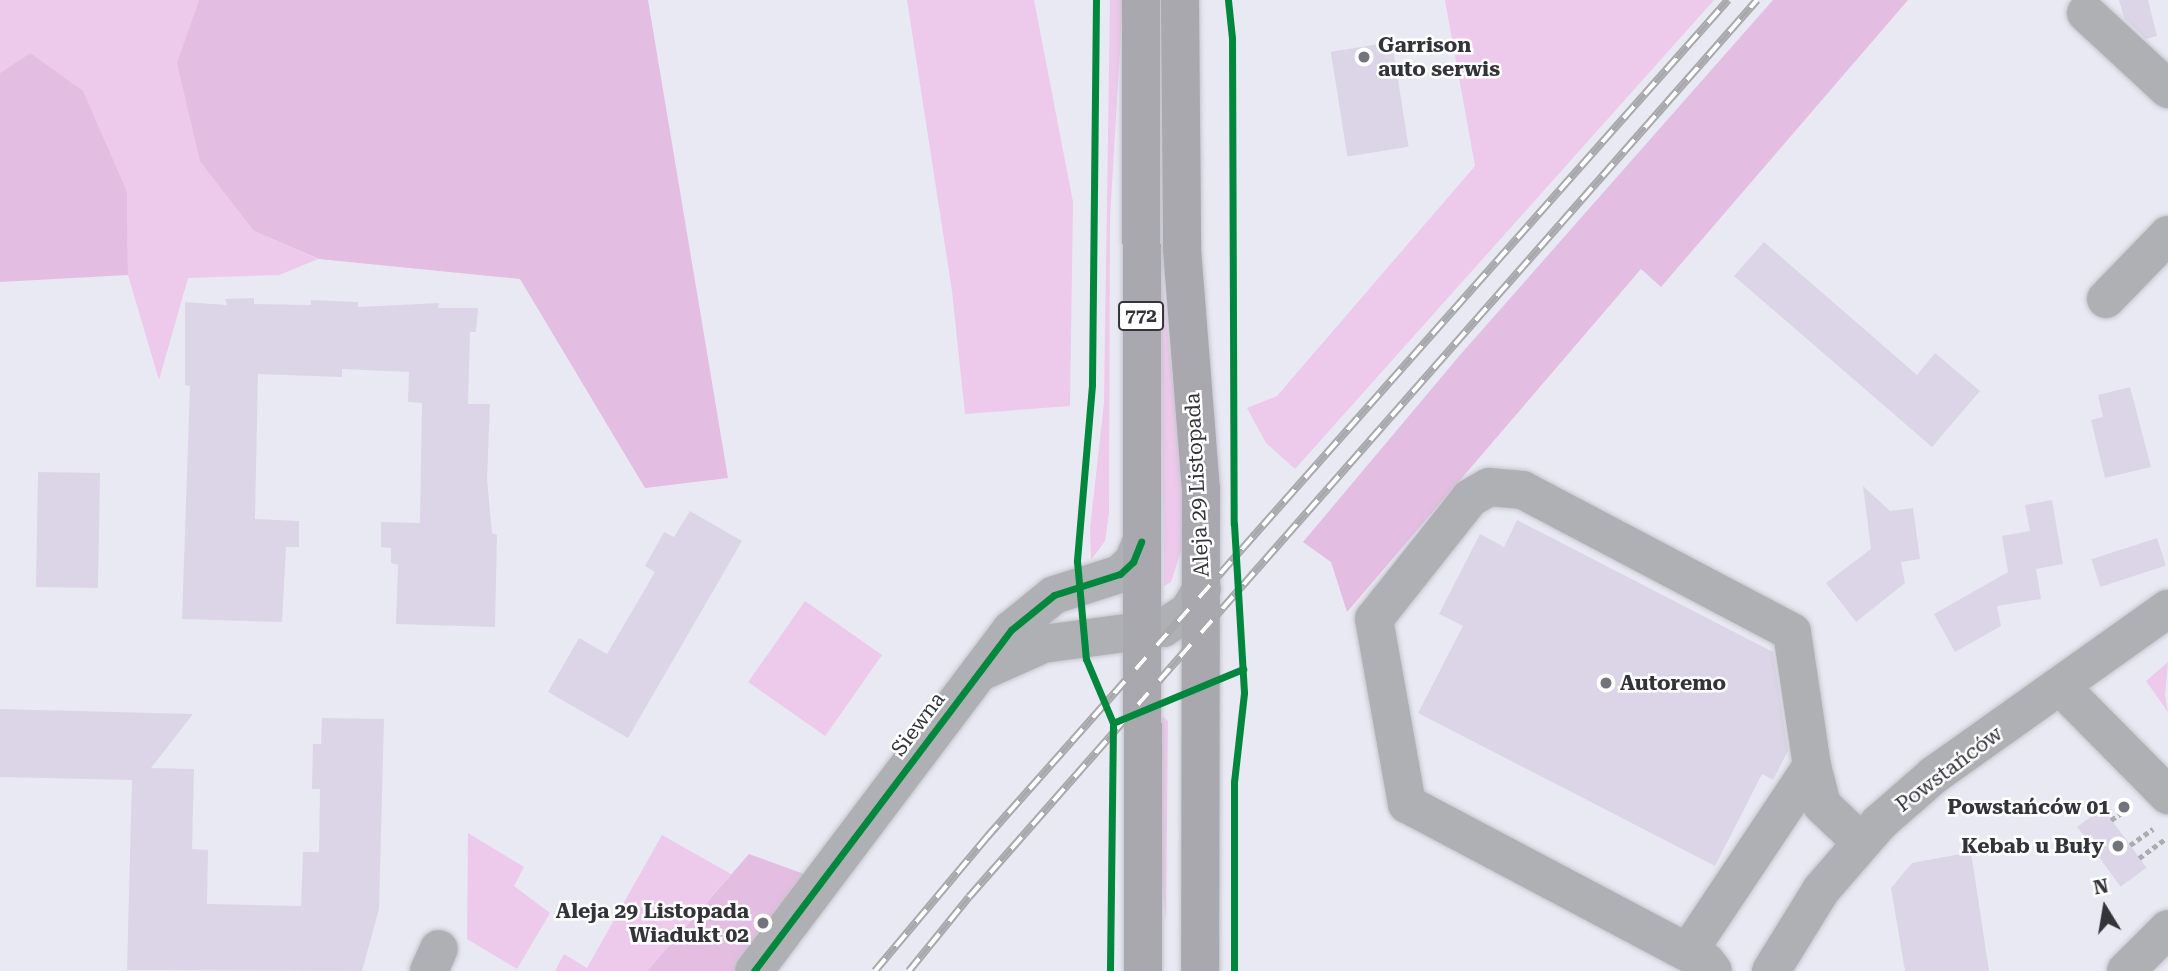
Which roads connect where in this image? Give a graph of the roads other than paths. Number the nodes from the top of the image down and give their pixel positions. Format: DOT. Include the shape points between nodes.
graph roads {
  1 [pos="1141,0"];
  2 [pos="1180,0"];
  3 [pos="2087,13"];
  4 [pos="2168,89"];
  5 [pos="2168,235"];
  6 [pos="2106,299"];
  7 [pos="1124,582"];
  8 [pos="1192,603"];
  9 [pos="2168,608"];
  10 [pos="1142,633"];
  11 [pos="978,675"];
  12 [pos="2062,688"];
  13 [pos="1812,766"];
  14 [pos="2161,812"];
  15 [pos="1861,842"];
  16 [pos="2168,929"];
  17 [pos="1700,962"];
  18 [pos="1778,969"];
  19 [pos="754,971"];
  20 [pos="1143,971"];
  21 [pos="1200,971"];
  22 [pos="2126,971"];
  1 -- 7 [label="main road, 772" via="1140,542"];
  2 -- 8 [label="main road, Aleja 29 Listopada / 772" via="1182,249 1201,489"];
  3 -- 4 [label="street"];
  5 -- 6 [label="street"];
  7 -- 8 [label="street"];
  7 -- 10 [label="main road, 772"];
  7 -- 11 [label="street, Siewna" via="1062,591 1037,605 1011,630"];
  8 -- 10 [label="street, Siewna"];
  8 -- 21 [label="main road, Aleja 29 Listopada / 772" via="1201,670"];
  9 -- 12 [label="street, Powstańców"];
  10 -- 11 [label="street, Siewna" via="1044,644"];
  10 -- 20 [label="main road, 772"];
  11 -- 19 [label="street, Siewna"];
  12 -- 14 [label="street"];
  12 -- 15 [label="street, Powstańców" via="1934,775"];
  13 -- 15 [label="street" via="1822,805"];
  13 -- 17 [label="street"];
  13 -- 17 [label="street" via="1792,632 1523,490 1489,488 1470,498 1374,619 1407,804"];
  15 -- 18 [label="street, Powstańców" via="1821,890"];
  16 -- 22 [label="street"];
}
